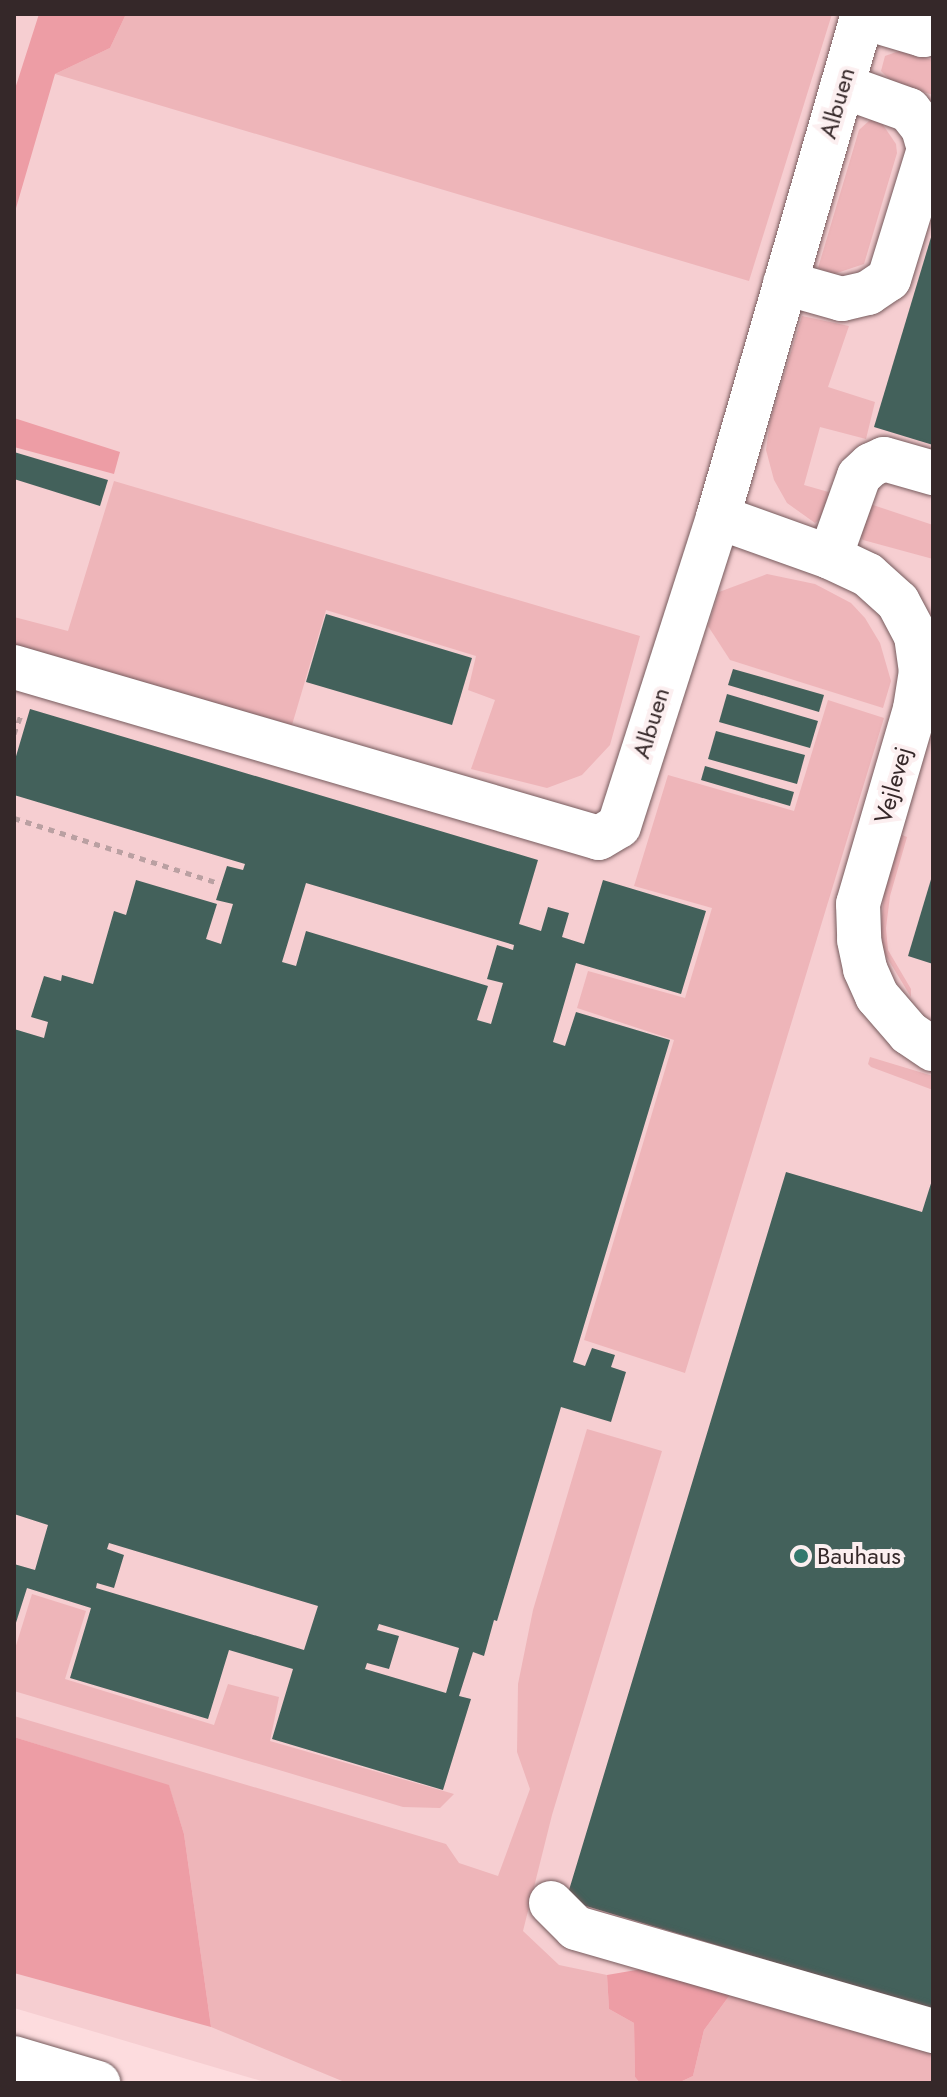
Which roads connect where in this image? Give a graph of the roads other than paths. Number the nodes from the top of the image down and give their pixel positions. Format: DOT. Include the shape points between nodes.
graph roads {
  1 [pos="862,16"];
  2 [pos="933,32"];
  3 [pos="842,86"];
  4 [pos="785,283"];
  5 [pos="933,473"];
  6 [pos="718,517"];
  7 [pos="830,557"];
  8 [pos="924,630"];
  9 [pos="14,667"];
  10 [pos="925,1031"];
  11 [pos="551,1903"];
  12 [pos="933,2031"];
  13 [pos="14,2058"];
  14 [pos="98,2083"];
  1 -- 2 [label="street" via="923,35"];
  1 -- 3 [label="street, Albuen"];
  3 -- 4 [label="street, Albuen"];
  3 -- 4 [label="street" via="909,110 923,128 929,149 889,279 868,293 842,299"];
  4 -- 6 [label="street, Albuen"];
  5 -- 7 [label="street" via="884,459 871,465 859,476"];
  6 -- 7 [label="street, Vejlevej"];
  6 -- 9 [label="street, Albuen" via="619,826 599,838"];
  7 -- 8 [label="street, Vejlevej" via="868,575"];
  8 -- 10 [label="street, Vejlevej" via="915,709 858,904 859,940 877,996"];
  11 -- 12 [label="street" via="576,1928"];
  13 -- 14 [label="street"];
}
